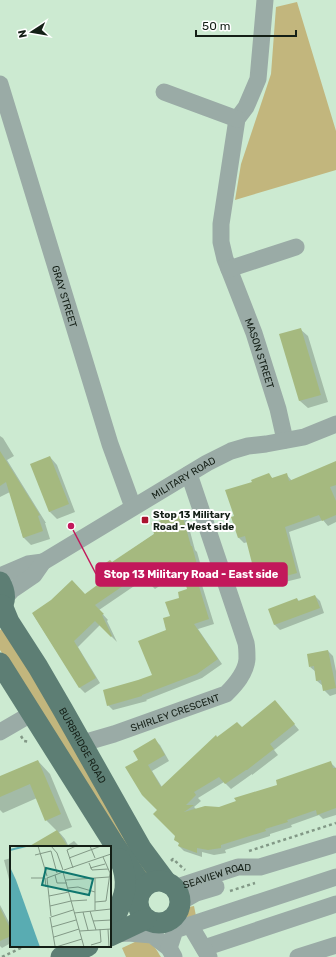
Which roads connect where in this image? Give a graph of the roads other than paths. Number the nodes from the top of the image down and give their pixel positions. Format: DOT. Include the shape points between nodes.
graph roads {
  1 [pos="265,0"];
  2 [pos="0,84"];
  3 [pos="164,92"];
  4 [pos="237,119"];
  5 [pos="296,247"];
  6 [pos="229,269"];
  7 [pos="336,424"];
  8 [pos="285,440"];
  9 [pos="189,474"];
  10 [pos="133,507"];
  11 [pos="43,562"];
  12 [pos="0,576"];
  13 [pos="2,598"];
  14 [pos="0,663"];
  15 [pos="32,714"];
  16 [pos="0,732"];
  17 [pos="83,743"];
  18 [pos="114,844"];
  19 [pos="336,844"];
  20 [pos="336,877"];
  21 [pos="174,891"];
  22 [pos="142,904"];
  23 [pos="336,904"];
  24 [pos="190,925"];
  25 [pos="112,928"];
  26 [pos="336,944"];
  27 [pos="63,947"];
  28 [pos="86,947"];
  29 [pos="171,952"];
  30 [pos="206,952"];
  31 [pos="50,957"];
  32 [pos="61,957"];
  33 [pos="298,957"];
  1 -- 4 [label="street, MASON STREET" via="258,78 246,106"];
  2 -- 10 [label="street, GRAY STREET" via="110,444"];
  3 -- 4 [label="street"];
  4 -- 6 [label="street, MASON STREET" via="221,242"];
  5 -- 6 [label="street"];
  6 -- 8 [label="street, MASON STREET" via="254,333"];
  7 -- 8 [label="street, MILITARY ROAD" via="304,437"];
  8 -- 9 [label="street, MILITARY ROAD" via="231,451"];
  9 -- 10 [label="street, MILITARY ROAD"];
  9 -- 17 [label="street, SHIRLEY CRESCENT" via="246,643 247,660 243,672 226,694"];
  10 -- 11 [label="street, MILITARY ROAD"];
  11 -- 12 [label="street, MILITARY ROAD" via="28,564"];
  11 -- 13 [label="street, MILITARY ROAD" via="34,575"];
  13 -- 17 [label="main road, BURBRIDGE ROAD" via="9,622"];
  14 -- 15 [label="main road"];
  15 -- 16 [label="street"];
  15 -- 18 [label="main road"];
  17 -- 21 [label="main road, BURBRIDGE ROAD" via="141,848"];
  18 -- 22 [label="main road" via="139,881"];
  18 -- 25 [label="main road" via="126,883 124,899"];
  19 -- 21 [label="street, SEAVIEW ROAD" via="260,874 238,867"];
  20 -- 24 [label="street"];
  21 -- 22 [label="main road" via="160,881 153,882 147,885"];
  21 -- 22 [label="main road" via="179,908 176,915 165,922 152,922"];
  22 -- 25 [label="main road"];
  23 -- 30 [label="street"];
  24 -- 29 [label="street" via="174,930"];
  24 -- 30 [label="street"];
  25 -- 29 [label="street" via="128,933 152,935"];
  26 -- 33 [label="street"];
  27 -- 31 [label="main road"];
  28 -- 32 [label="main road"];
}
